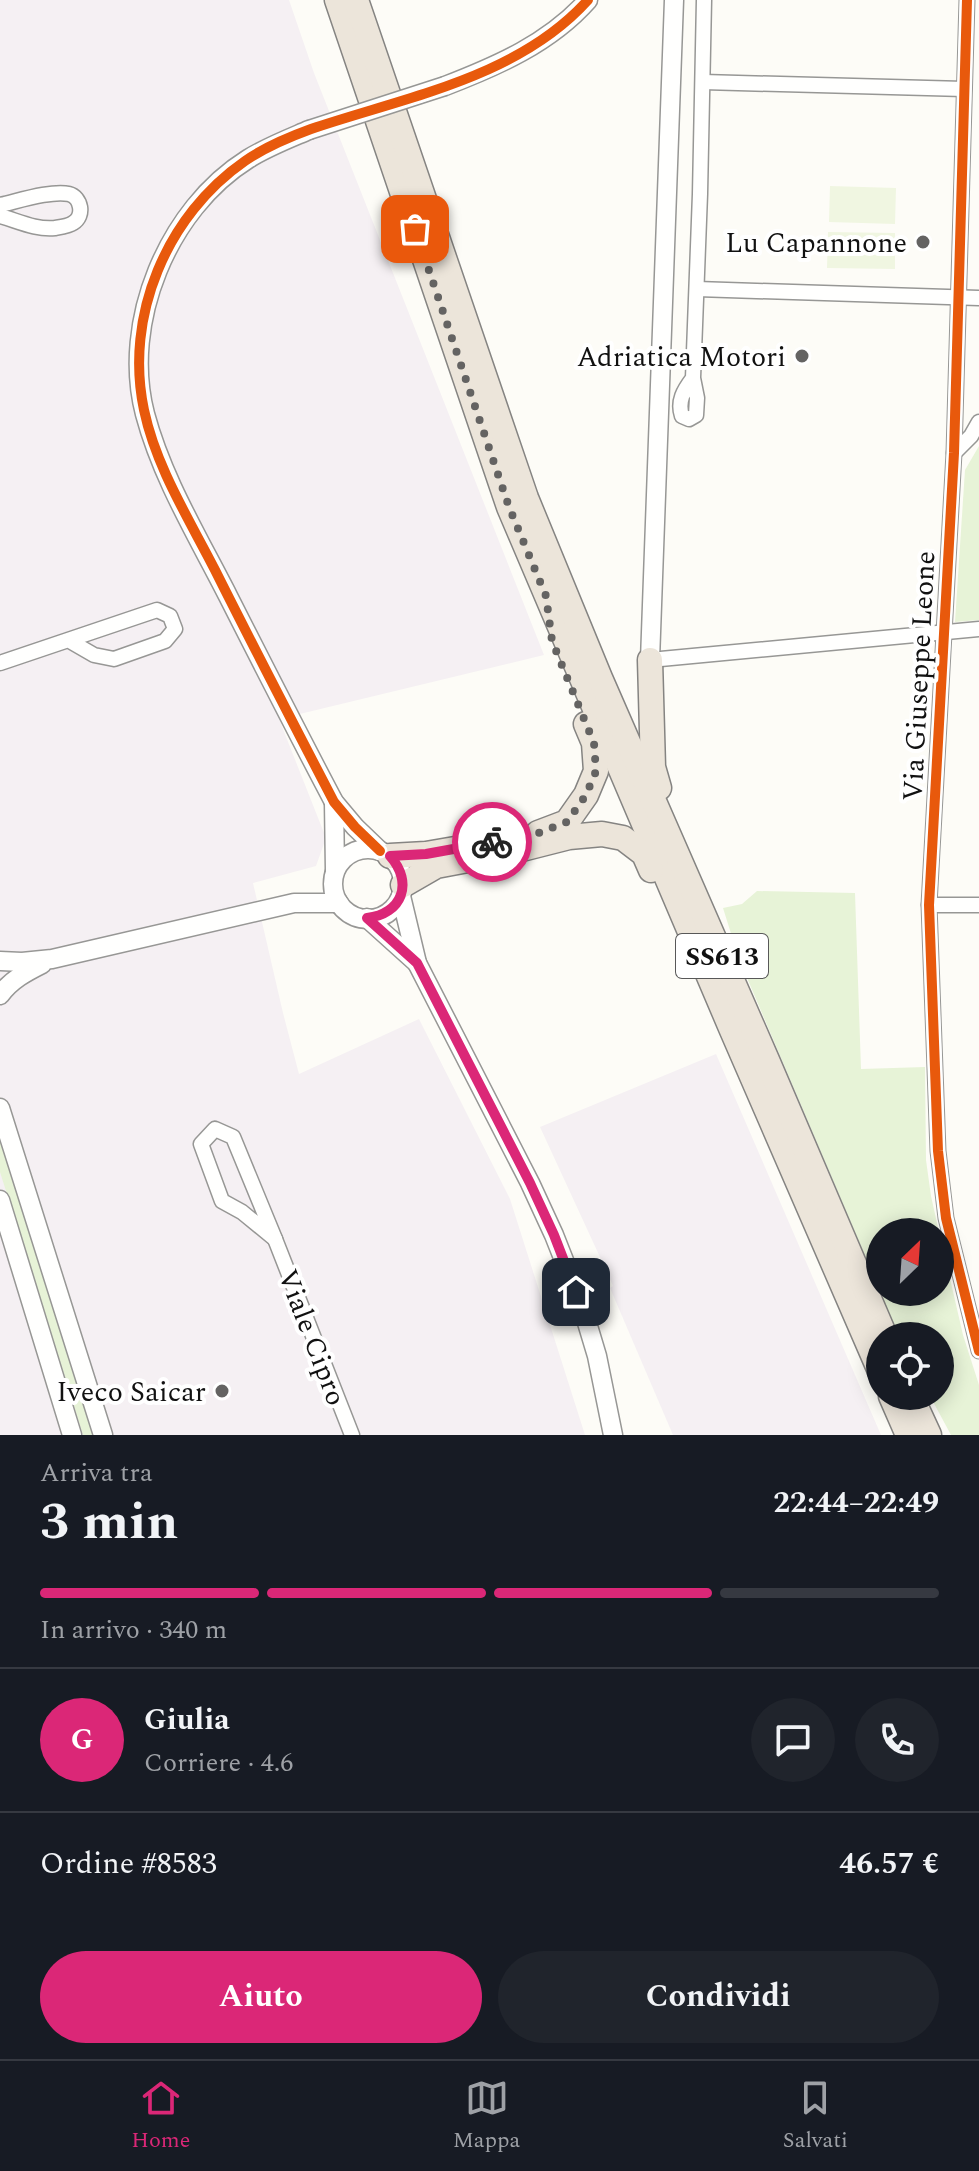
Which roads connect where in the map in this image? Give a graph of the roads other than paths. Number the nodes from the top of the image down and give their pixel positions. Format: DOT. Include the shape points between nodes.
graph roads {
  1 [pos="337,0"];
  2 [pos="356,0"];
  3 [pos="588,0"];
  4 [pos="674,0"];
  5 [pos="704,0"];
  6 [pos="967,0"];
  7 [pos="703,82"];
  8 [pos="964,89"];
  9 [pos="0,205"];
  10 [pos="0,216"];
  11 [pos="697,289"];
  12 [pos="959,296"];
  13 [pos="979,298"];
  14 [pos="693,378"];
  15 [pos="979,422"];
  16 [pos="954,453"];
  17 [pos="546,596"];
  18 [pos="979,629"];
  19 [pos="945,632"];
  20 [pos="68,640"];
  21 [pos="650,660"];
  22 [pos="0,663"];
  23 [pos="334,802"];
  24 [pos="385,854"];
  25 [pos="334,877"];
  26 [pos="402,890"];
  27 [pos="294,903"];
  28 [pos="339,903"];
  29 [pos="929,905"];
  30 [pos="979,905"];
  31 [pos="367,918"];
  32 [pos="716,943"];
  33 [pos="52,959"];
  34 [pos="0,961"];
  35 [pos="417,963"];
  36 [pos="0,995"];
  37 [pos="731,1028"];
  38 [pos="0,1108"];
  39 [pos="0,1200"];
  40 [pos="275,1239"];
  41 [pos="879,1322"];
  42 [pos="866,1339"];
  43 [pos="979,1351"];
  44 [pos="906,1410"];
  45 [pos="920,1410"];
  46 [pos="72,1435"];
  47 [pos="103,1435"];
  48 [pos="352,1435"];
  49 [pos="613,1435"];
  50 [pos="908,1435"];
  51 [pos="932,1435"];
  1 -- 17 [label="highway, SS613" via="509,507"];
  2 -- 32 [label="highway, SS613" via="526,498"];
  3 -- 23 [label="street, bridge" via="554,31 489,69 309,130 247,159 195,207 156,272 140,339 144,410 167,477"];
  4 -- 21 [label="street"];
  5 -- 7 [label="street"];
  6 -- 8 [label="street, Via Giuseppe Leone"];
  7 -- 8 [label="street"];
  7 -- 11 [label="street"];
  8 -- 12 [label="street, Via Giuseppe Leone"];
  9 -- 10 [label="street" via="71,194 81,210 72,225 57,227 41,228"];
  11 -- 12 [label="street"];
  11 -- 14 [label="street"];
  12 -- 13 [label="street"];
  12 -- 16 [label="street, Via Giuseppe Leone"];
  15 -- 16 [label="street"];
  16 -- 19 [label="street, Via Giuseppe Leone"];
  17 -- 24 [label="highway" via="552,641 594,743 596,771 586,795 567,822 533,835 426,854"];
  17 -- 37 [label="highway, SS613"];
  18 -- 19 [label="street"];
  19 -- 21 [label="street"];
  19 -- 29 [label="street, Via Giuseppe Leone"];
  20 -- 20 [label="street" via="114,659 165,641 175,629 170,616 157,610"];
  20 -- 22 [label="street"];
  21 -- 32 [label="highway" via="653,767 714,919"];
  23 -- 24 [label="street"];
  23 -- 25 [label="street"];
  24 -- 25 [label="street" via="359,850 341,862"];
  24 -- 26 [label="street" via="402,874"];
  25 -- 27 [label="street"];
  25 -- 28 [label="street"];
  26 -- 31 [label="street" via="388,913"];
  26 -- 35 [label="street"];
  26 -- 37 [label="highway" via="436,866 569,837 623,838 644,854 705,994"];
  27 -- 28 [label="street"];
  27 -- 33 [label="street"];
  28 -- 31 [label="street"];
  29 -- 30 [label="street"];
  29 -- 43 [label="street, Via Giuseppe Leone" via="938,1151 946,1218"];
  31 -- 35 [label="street"];
  32 -- 41 [label="highway, SS613"];
  33 -- 34 [label="street"];
  33 -- 36 [label="street" via="25,972"];
  35 -- 49 [label="street" via="554,1235 593,1343"];
  37 -- 42 [label="highway, SS613"];
  38 -- 47 [label="street"];
  39 -- 46 [label="street"];
  40 -- 40 [label="street, Viale Cipro" via="233,1137 215,1129 201,1144 222,1201"];
  40 -- 48 [label="street, Viale Cipro"];
  44 -- 50 [label="highway"];
  45 -- 51 [label="highway"];
}
